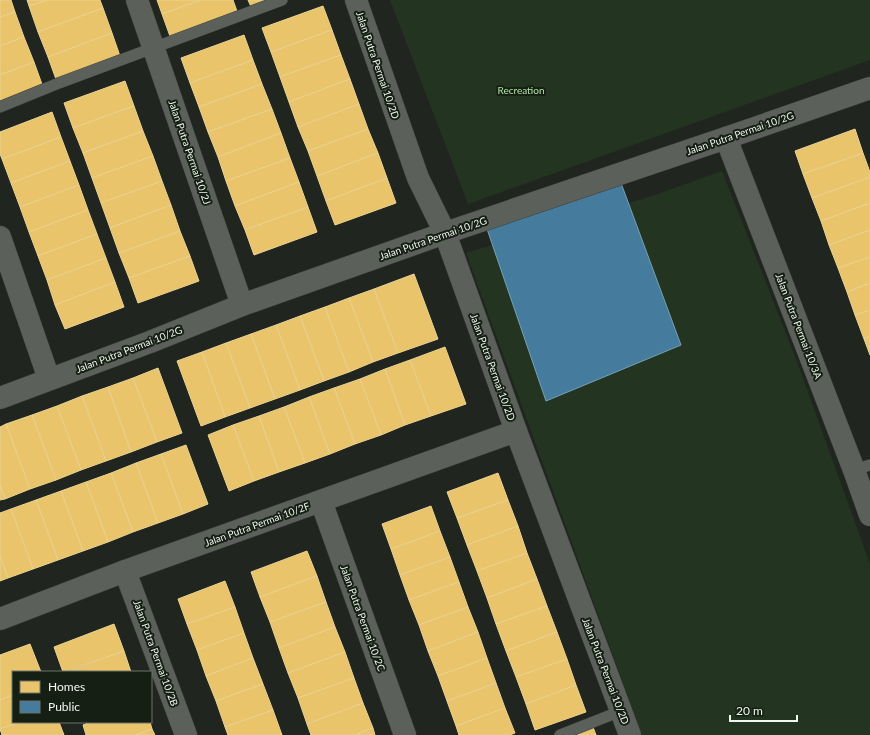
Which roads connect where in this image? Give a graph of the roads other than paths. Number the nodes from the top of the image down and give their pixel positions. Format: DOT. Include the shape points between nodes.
graph roads {
  1 [pos="137,0"];
  2 [pos="282,0"];
  3 [pos="356,0"];
  4 [pos="154,47"];
  5 [pos="870,88"];
  6 [pos="0,107"];
  7 [pos="726,138"];
  8 [pos="445,233"];
  9 [pos="0,238"];
  10 [pos="242,305"];
  11 [pos="48,380"];
  12 [pos="0,398"];
  13 [pos="516,431"];
  14 [pos="862,468"];
  15 [pos="321,501"];
  16 [pos="870,515"];
  17 [pos="125,571"];
  18 [pos="0,619"];
  19 [pos="621,711"];
  20 [pos="186,735"];
  21 [pos="405,735"];
  22 [pos="560,735"];
  23 [pos="630,735"];
  1 -- 4 [label="street, Jalan Putra Permai 10/2J"];
  2 -- 4 [label="lane"];
  3 -- 8 [label="street, Jalan Putra Permai 10/2D" via="418,178"];
  4 -- 6 [label="lane"];
  4 -- 10 [label="street, Jalan Putra Permai 10/2J"];
  5 -- 7 [label="street, Jalan Putra Permai 10/2G"];
  7 -- 8 [label="street, Jalan Putra Permai 10/2G"];
  7 -- 14 [label="street, Jalan Putra Permai 10/3A"];
  8 -- 10 [label="street, Jalan Putra Permai 10/2G"];
  8 -- 13 [label="street, Jalan Putra Permai 10/2D"];
  9 -- 11 [label="street"];
  10 -- 11 [label="street, Jalan Putra Permai 10/2G"];
  11 -- 12 [label="street, Jalan Putra Permai 10/2G"];
  13 -- 15 [label="street, Jalan Putra Permai 10/2F"];
  13 -- 19 [label="street, Jalan Putra Permai 10/2D"];
  14 -- 16 [label="street, Jalan Putra Permai 10/3A"];
  15 -- 17 [label="street, Jalan Putra Permai 10/2F"];
  15 -- 21 [label="street, Jalan Putra Permai 10/2C"];
  17 -- 18 [label="street, Jalan Putra Permai 10/2F"];
  17 -- 20 [label="street, Jalan Putra Permai 10/2B"];
  19 -- 22 [label="lane"];
  19 -- 23 [label="street, Jalan Putra Permai 10/2D"];
}
